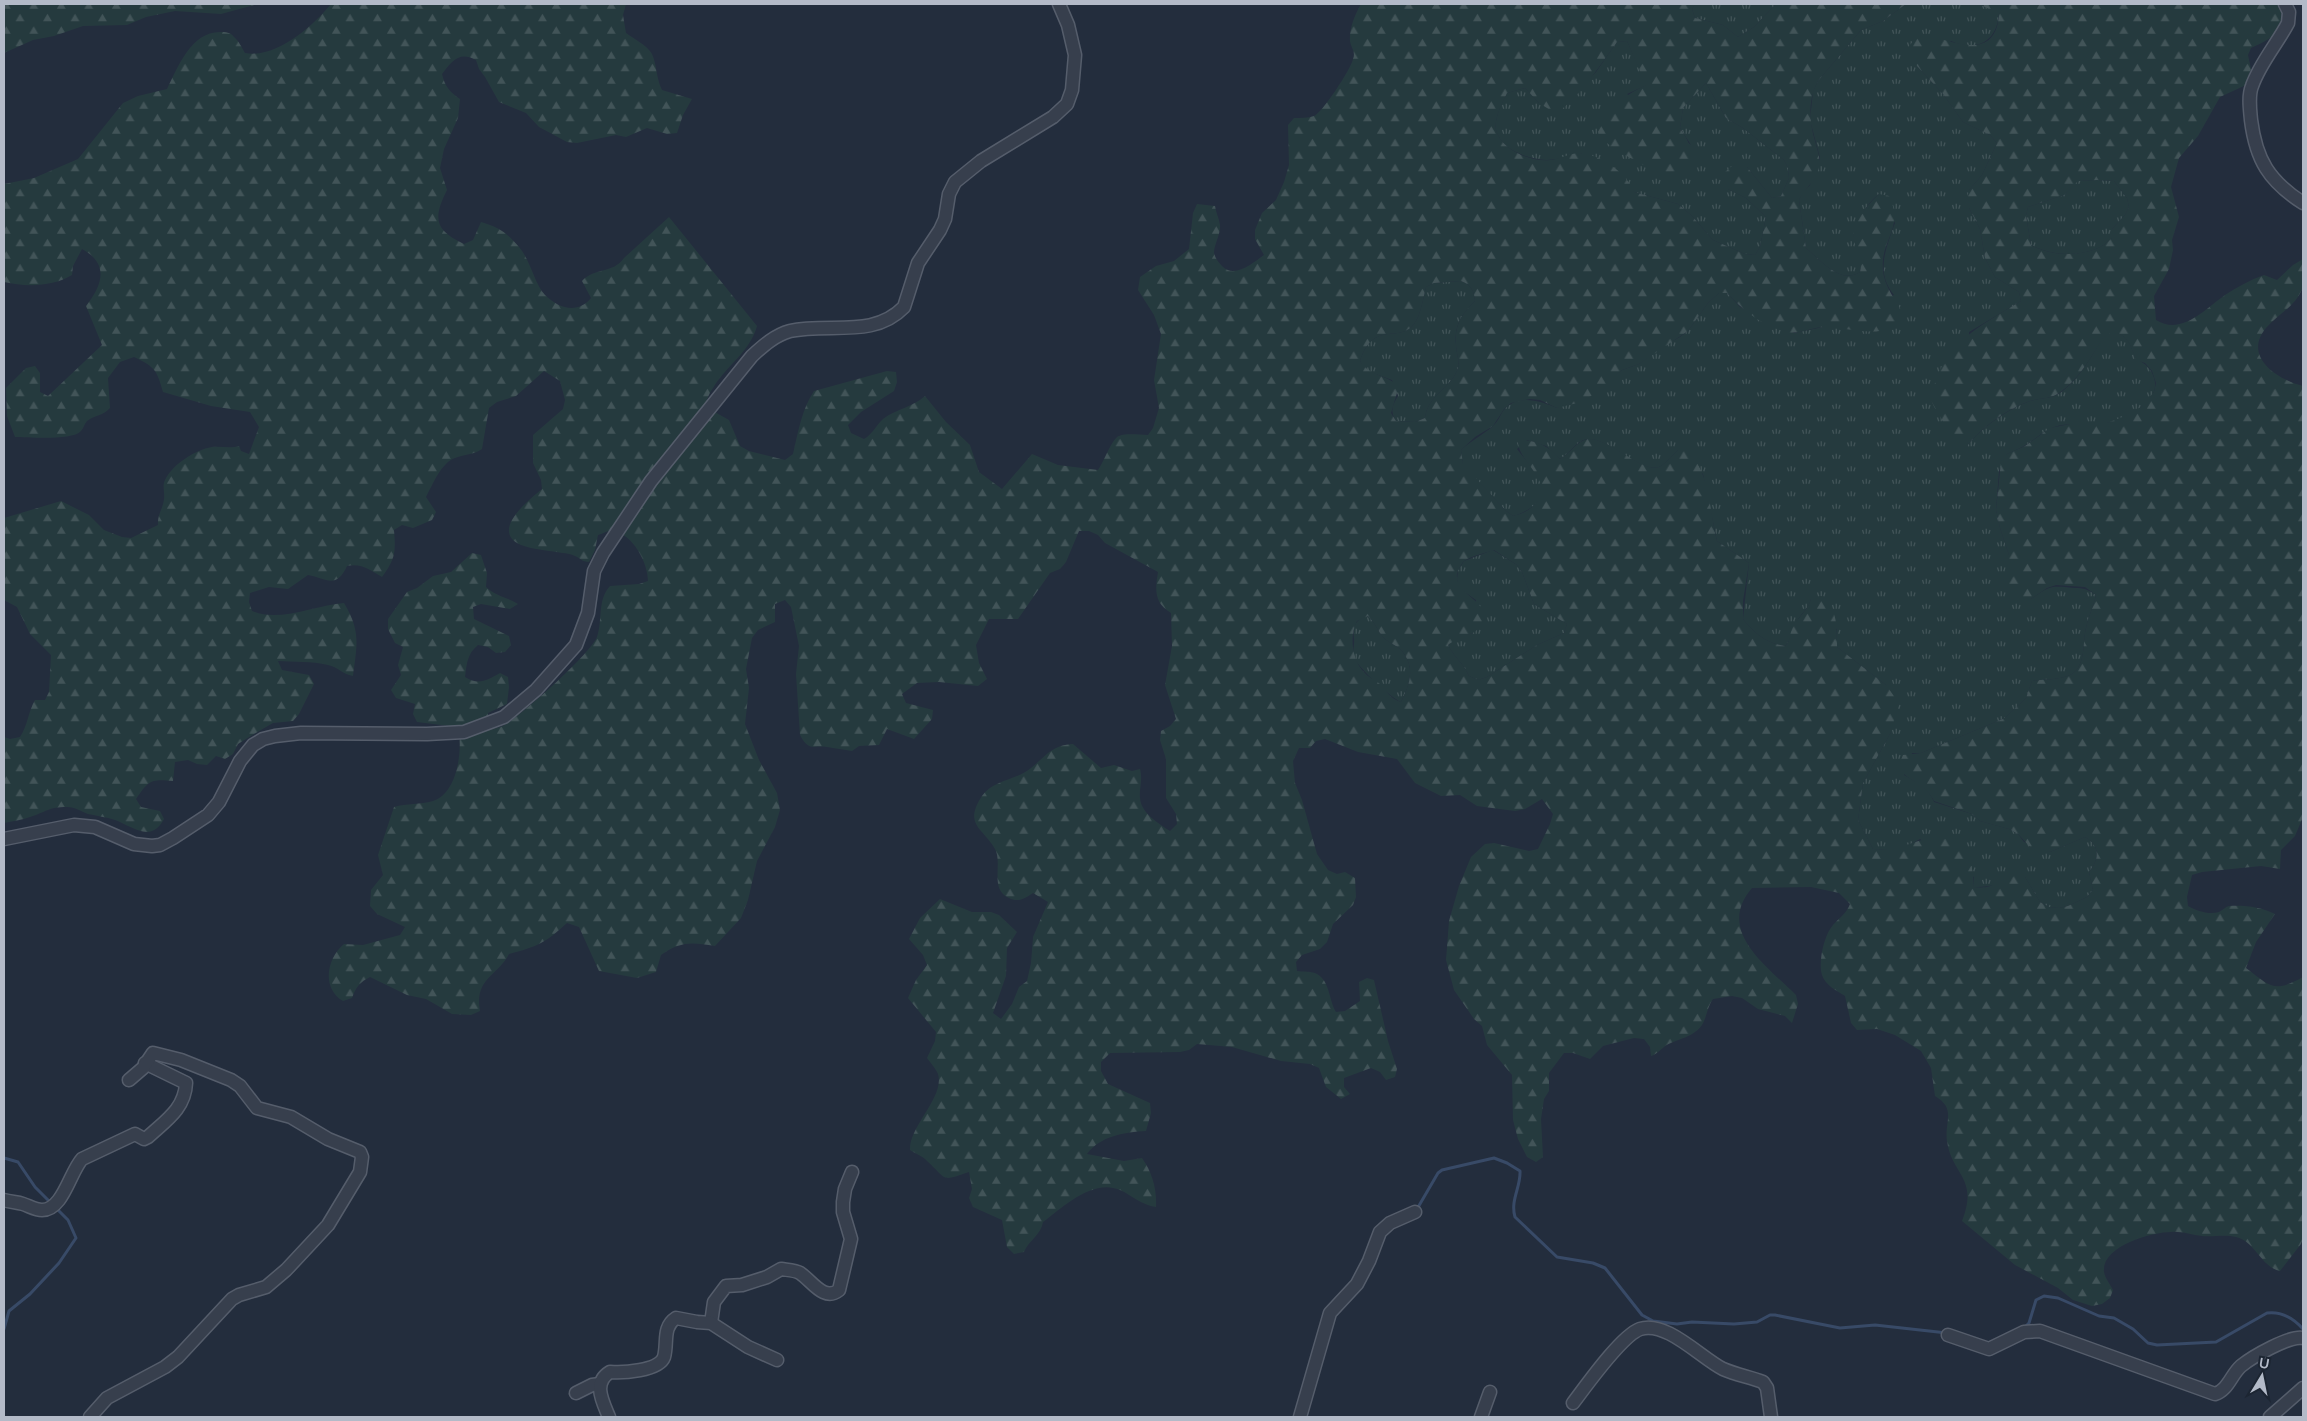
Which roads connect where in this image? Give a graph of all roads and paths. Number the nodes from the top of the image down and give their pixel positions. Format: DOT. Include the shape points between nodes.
graph roads {
  1 [pos="1059,4"];
  2 [pos="2286,4"];
  3 [pos="2303,203"];
  4 [pos="4,839"];
  5 [pos="145,1063"];
  6 [pos="129,1080"];
  7 [pos="852,1172"];
  8 [pos="4,1200"];
  9 [pos="1415,1212"];
  10 [pos="711,1323"];
  11 [pos="1948,1335"];
  12 [pos="2303,1338"];
  13 [pos="777,1360"];
  14 [pos="600,1384"];
  15 [pos="2303,1388"];
  16 [pos="1490,1392"];
  17 [pos="576,1393"];
  18 [pos="1573,1403"];
  19 [pos="90,1417"];
  20 [pos="609,1417"];
  21 [pos="1300,1417"];
  22 [pos="1481,1417"];
  23 [pos="1771,1417"];
  24 [pos="2270,1417"];
  1 -- 4 [label="street" via="1075,55 1072,90 1067,104 1053,117 981,161 955,182 940,230 918,263 904,307 899,313 868,326 789,332 752,356 651,480 600,558 592,579 584,626 576,645 536,690 504,717 464,732 301,733 263,739 253,744 240,761 219,802 208,815 160,845 134,844 100,829 82,826"];
  2 -- 3 [label="street" via="2288,23 2253,84 2250,113 2261,161"];
  5 -- 6 [label="street"];
  5 -- 8 [label="street" via="185,1082 181,1104 174,1116 148,1138 133,1135 82,1159 64,1193 50,1207 40,1210"];
  5 -- 19 [label="street" via="155,1053 232,1080 255,1107 291,1117 357,1151 362,1162 360,1172 328,1225 286,1270 266,1287 232,1299 166,1367 107,1398"];
  7 -- 10 [label="street" via="844,1202 850,1239 839,1290 831,1294 822,1293 800,1273 781,1269 768,1277 726,1286 714,1302"];
  9 -- 21 [label="street" via="1390,1223 1380,1232 1357,1284 1330,1313"];
  10 -- 13 [label="street" via="748,1347"];
  10 -- 14 [label="street" via="676,1318 667,1331 664,1356 660,1362 624,1374 610,1372"];
  11 -- 12 [label="street" via="1989,1349 2024,1332 2040,1331 2212,1394 2222,1391 2242,1365 2288,1339"];
  14 -- 17 [label="street" via="592,1384"];
  14 -- 20 [label="street" via="599,1391"];
  15 -- 24 [label="street"];
  16 -- 22 [label="street"];
  18 -- 23 [label="street" via="1630,1335 1646,1328 1668,1332 1717,1366 1763,1382 1767,1388"];
}
